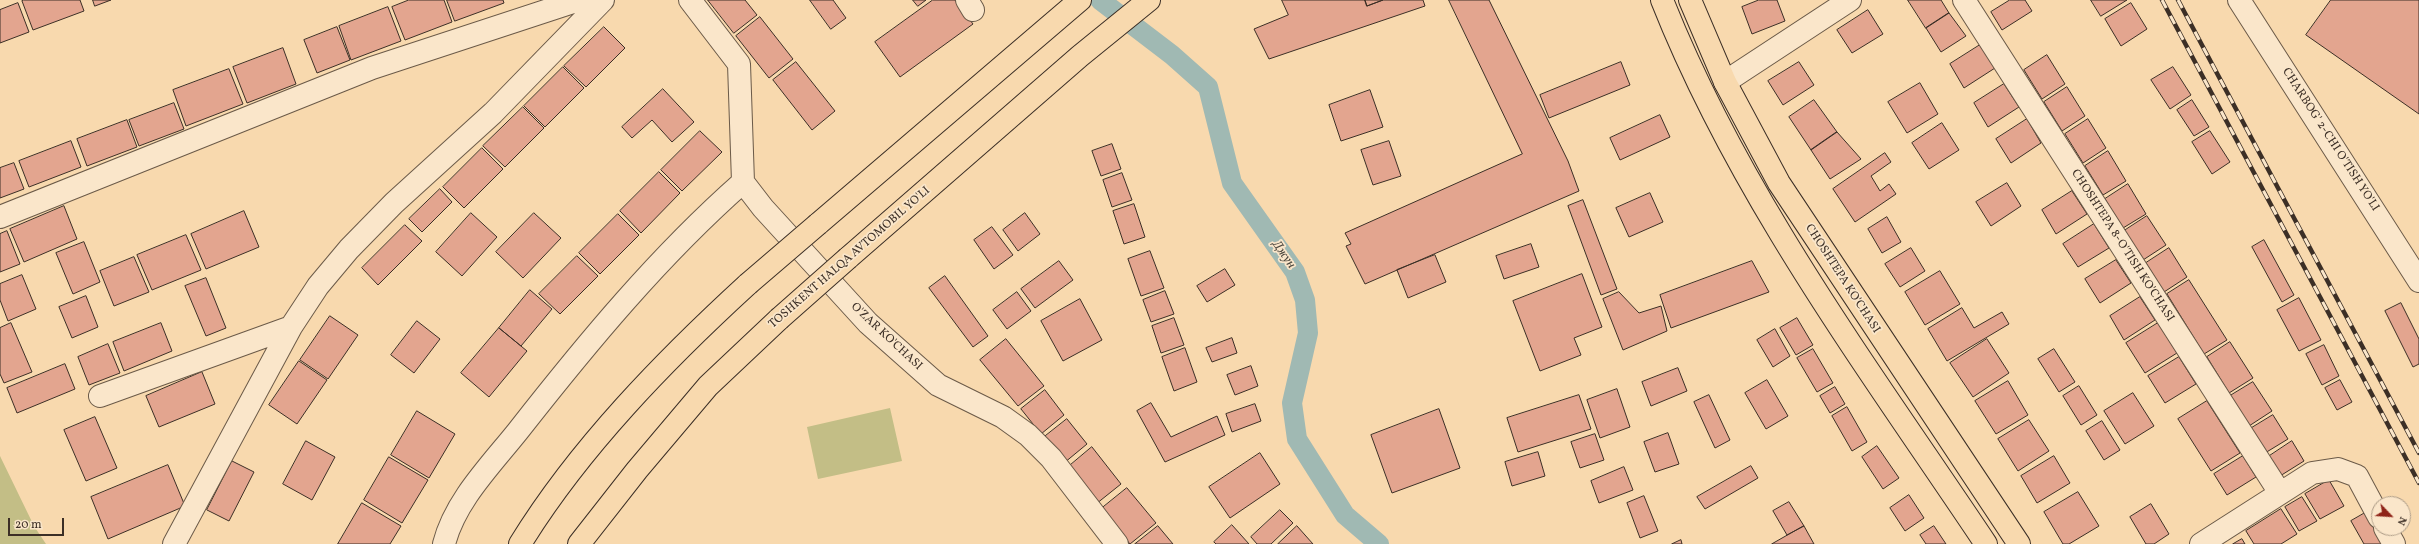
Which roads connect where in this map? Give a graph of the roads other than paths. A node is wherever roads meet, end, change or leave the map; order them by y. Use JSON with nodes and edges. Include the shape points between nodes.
{"nodes":[{"id":1,"x":579,"y":0,"type":"edge"},
{"id":2,"x":603,"y":0,"type":"edge"},
{"id":3,"x":690,"y":0,"type":"edge"},
{"id":4,"x":1080,"y":0,"type":"edge"},
{"id":5,"x":1150,"y":0,"type":"edge"},
{"id":6,"x":1662,"y":0,"type":"edge"},
{"id":7,"x":1690,"y":0,"type":"edge"},
{"id":8,"x":1850,"y":0,"type":"edge"},
{"id":9,"x":1964,"y":0,"type":"edge"},
{"id":10,"x":2239,"y":0,"type":"edge"},
{"id":11,"x":1725,"y":82,"type":"junction"},
{"id":12,"x":743,"y":182,"type":"junction"},
{"id":13,"x":0,"y":217,"type":"edge"},
{"id":14,"x":2419,"y":281,"type":"edge"},
{"id":15,"x":291,"y":327,"type":"junction"},
{"id":16,"x":100,"y":396,"type":"dead end"},
{"id":17,"x":1964,"y":462,"type":"junction"},
{"id":18,"x":1942,"y":479,"type":"junction"},
{"id":19,"x":2280,"y":493,"type":"junction"},
{"id":20,"x":2371,"y":502,"type":"edge"},
{"id":21,"x":174,"y":544,"type":"edge"},
{"id":22,"x":444,"y":544,"type":"edge"},
{"id":23,"x":520,"y":544,"type":"edge"},
{"id":24,"x":579,"y":544,"type":"edge"},
{"id":25,"x":1117,"y":544,"type":"edge"},
{"id":26,"x":1986,"y":544,"type":"edge"},
{"id":27,"x":2019,"y":544,"type":"edge"},
{"id":28,"x":2201,"y":544,"type":"edge"}],
"edges":[{"from":1,"to":13,"type":"street","via":[[372,68]]},
{"from":2,"to":15,"type":"street","via":[[493,113],[394,203],[349,249],[318,286]]},
{"from":3,"to":12,"type":"street","via":[[738,64]]},
{"from":4,"to":23,"type":"main road","bridge":true,"via":[[685,341],[643,386],[564,482]]},
{"from":5,"to":24,"type":"main road","name":"TOSHKENT HALQA AVTOMOBIL YO'LI","bridge":true,"via":[[1080,56],[848,258],[708,386]]},
{"from":6,"to":18,"type":"main road","via":[[1705,97],[1757,193],[1819,295]]},
{"from":7,"to":11,"type":"main road","name":"CHOSHTEPA KO'CHASI"},
{"from":8,"to":11,"type":"street"},
{"from":9,"to":19,"type":"street","name":"CHOSHTEPA 8-O'TISH KO'CHASI"},
{"from":10,"to":14,"type":"street","name":"CHARBOG' 2-CHI O'TISH YO'LI"},
{"from":11,"to":17,"type":"main road","name":"CHOSHTEPA KO'CHASI","via":[[1779,183]]},
{"from":12,"to":22,"type":"street","via":[[708,213],[618,309],[551,389],[469,493],[449,526]]},
{"from":12,"to":25,"type":"street","name":"O'ZAR KO'CHASI","via":[[763,208],[868,323],[938,385],[1003,417],[1028,435],[1051,458]]},
{"from":15,"to":16,"type":"street"},
{"from":15,"to":21,"type":"street"},
{"from":17,"to":18,"type":"main road"},
{"from":17,"to":27,"type":"main road","name":"CHOSHTEPA KO'CHASI"},
{"from":18,"to":26,"type":"main road"},
{"from":19,"to":20,"type":"street","via":[[2312,473],[2338,470],[2357,476]]},
{"from":19,"to":28,"type":"street"}]}
